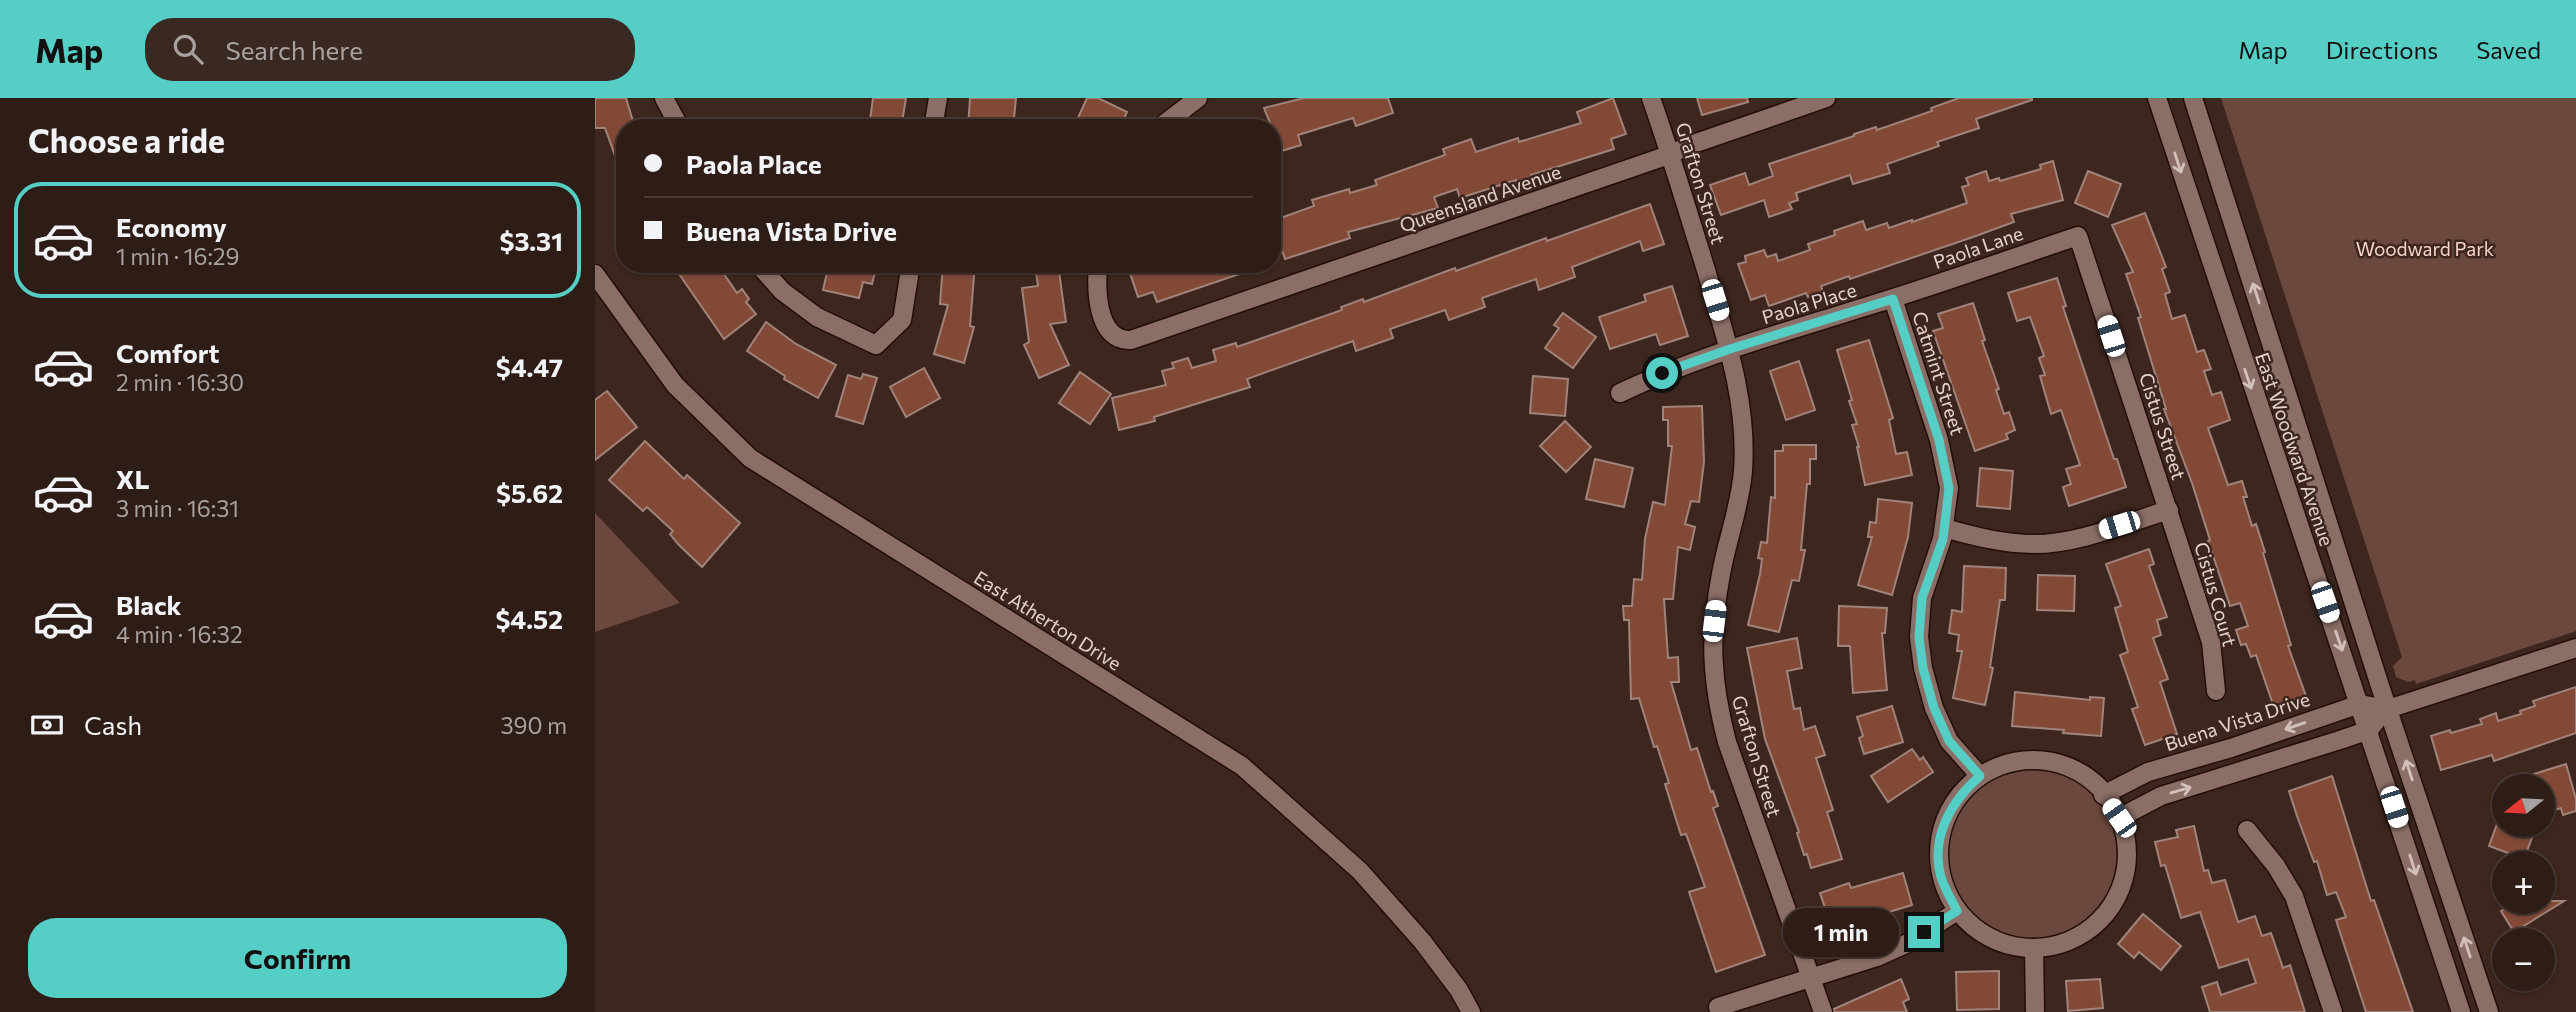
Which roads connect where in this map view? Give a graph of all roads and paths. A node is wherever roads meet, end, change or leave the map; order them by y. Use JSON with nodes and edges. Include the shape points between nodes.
{"nodes":[{"id":1,"x":664,"y":98,"type":"edge"},
{"id":2,"x":938,"y":98,"type":"edge"},
{"id":3,"x":1199,"y":98,"type":"edge"},
{"id":4,"x":1651,"y":98,"type":"edge"},
{"id":5,"x":1826,"y":98,"type":"edge"},
{"id":6,"x":2157,"y":98,"type":"edge"},
{"id":7,"x":2193,"y":98,"type":"edge"},
{"id":8,"x":675,"y":119,"type":"edge"},
{"id":9,"x":934,"y":119,"type":"edge"},
{"id":10,"x":1171,"y":119,"type":"edge"},
{"id":11,"x":1670,"y":154,"type":"junction"},
{"id":12,"x":2078,"y":236,"type":"joint"},
{"id":13,"x":766,"y":273,"type":"edge"},
{"id":14,"x":909,"y":273,"type":"edge"},
{"id":15,"x":1098,"y":273,"type":"edge"},
{"id":16,"x":595,"y":274,"type":"edge"},
{"id":17,"x":1893,"y":299,"type":"junction"},
{"id":18,"x":1730,"y":349,"type":"junction"},
{"id":19,"x":1620,"y":393,"type":"dead end"},
{"id":20,"x":2169,"y":510,"type":"junction"},
{"id":21,"x":1944,"y":528,"type":"junction"},
{"id":22,"x":2576,"y":648,"type":"edge"},
{"id":23,"x":2216,"y":691,"type":"dead end"},
{"id":24,"x":2360,"y":704,"type":"junction"},
{"id":25,"x":2388,"y":709,"type":"junction"},
{"id":26,"x":2369,"y":730,"type":"junction"},
{"id":27,"x":1980,"y":776,"type":"junction"},
{"id":28,"x":2103,"y":795,"type":"junction"},
{"id":29,"x":2119,"y":818,"type":"junction"},
{"id":30,"x":2247,"y":830,"type":"dead end"},
{"id":31,"x":1957,"y":911,"type":"junction"},
{"id":32,"x":2034,"y":948,"type":"junction"},
{"id":33,"x":1812,"y":977,"type":"junction"},
{"id":34,"x":1718,"y":1007,"type":"dead end"},
{"id":35,"x":1471,"y":1012,"type":"edge"},
{"id":36,"x":1823,"y":1012,"type":"edge"},
{"id":37,"x":2035,"y":1012,"type":"edge"},
{"id":38,"x":2333,"y":1012,"type":"edge"},
{"id":39,"x":2461,"y":1012,"type":"edge"},
{"id":40,"x":2489,"y":1012,"type":"edge"}],
"edges":[{"from":1,"to":8,"type":"street"},
{"from":2,"to":9,"type":"street"},
{"from":3,"to":10,"type":"street"},
{"from":4,"to":11,"type":"street","name":"Grafton Street"},
{"from":5,"to":11,"type":"street","name":"Queensland Avenue"},
{"from":6,"to":24,"type":"street","name":"East Woodward Avenue","one_way":true},
{"from":25,"to":7,"type":"street","name":"East Woodward Avenue","one_way":true},
{"from":11,"to":15,"type":"street","name":"Queensland Avenue","via":[[1123,340],[1112,334],[1103,320]]},
{"from":11,"to":18,"type":"street","name":"Grafton Street"},
{"from":12,"to":17,"type":"street","name":"Paola Lane"},
{"from":12,"to":20,"type":"street","name":"Cistus Street"},
{"from":13,"to":14,"type":"street","via":[[817,317],[876,345],[901,320]]},
{"from":16,"to":35,"type":"street","name":"East Atherton Drive","via":[[675,385],[750,458],[1242,766],[1360,872],[1422,941]]},
{"from":17,"to":18,"type":"street","name":"Paola Place"},
{"from":17,"to":21,"type":"street","name":"Catmint Street","via":[[1939,440],[1949,488]]},
{"from":18,"to":19,"type":"street","name":"Paola Place"},
{"from":18,"to":33,"type":"street","name":"Grafton Street","via":[[1742,410],[1743,471],[1714,621],[1712,662],[1717,701],[1753,819]]},
{"from":20,"to":21,"type":"street","via":[[2069,541],[2034,544],[1999,542]]},
{"from":20,"to":23,"type":"street","name":"Cistus Court","via":[[2211,642]]},
{"from":21,"to":27,"type":"street","name":"Catmint Street","via":[[1922,598],[1919,637],[1923,668],[1949,741]]},
{"from":22,"to":25,"type":"street","name":"Buena Vista Drive"},
{"from":24,"to":25,"type":"street","name":"Buena Vista Drive"},
{"from":24,"to":26,"type":"street","name":"East Woodward Avenue"},
{"from":24,"to":28,"type":"street","name":"Buena Vista Drive","one_way":true,"via":[[2148,772]]},
{"from":25,"to":26,"type":"street","name":"Buena Vista Drive"},
{"from":40,"to":25,"type":"street","name":"East Woodward Avenue","one_way":true},
{"from":29,"to":26,"type":"street","name":"Buena Vista Drive","one_way":true,"via":[[2161,796]]},
{"from":26,"to":39,"type":"street","name":"East Woodward Avenue","one_way":true},
{"from":27,"to":28,"type":"street","via":[[2026,760],[2056,762],[2096,785]]},
{"from":27,"to":31,"type":"street","via":[[1951,808],[1940,835],[1942,879]]},
{"from":28,"to":29,"type":"street"},
{"from":29,"to":32,"type":"street","via":[[2127,853],[2125,876],[2115,900],[2085,933],[2069,942]]},
{"from":30,"to":38,"type":"street","via":[[2294,896]]},
{"from":31,"to":32,"type":"street","via":[[1994,941]]},
{"from":31,"to":33,"type":"street","via":[[1908,943]]},
{"from":32,"to":37,"type":"street"},
{"from":33,"to":34,"type":"street"},
{"from":33,"to":36,"type":"street","name":"Grafton Street"}]}
